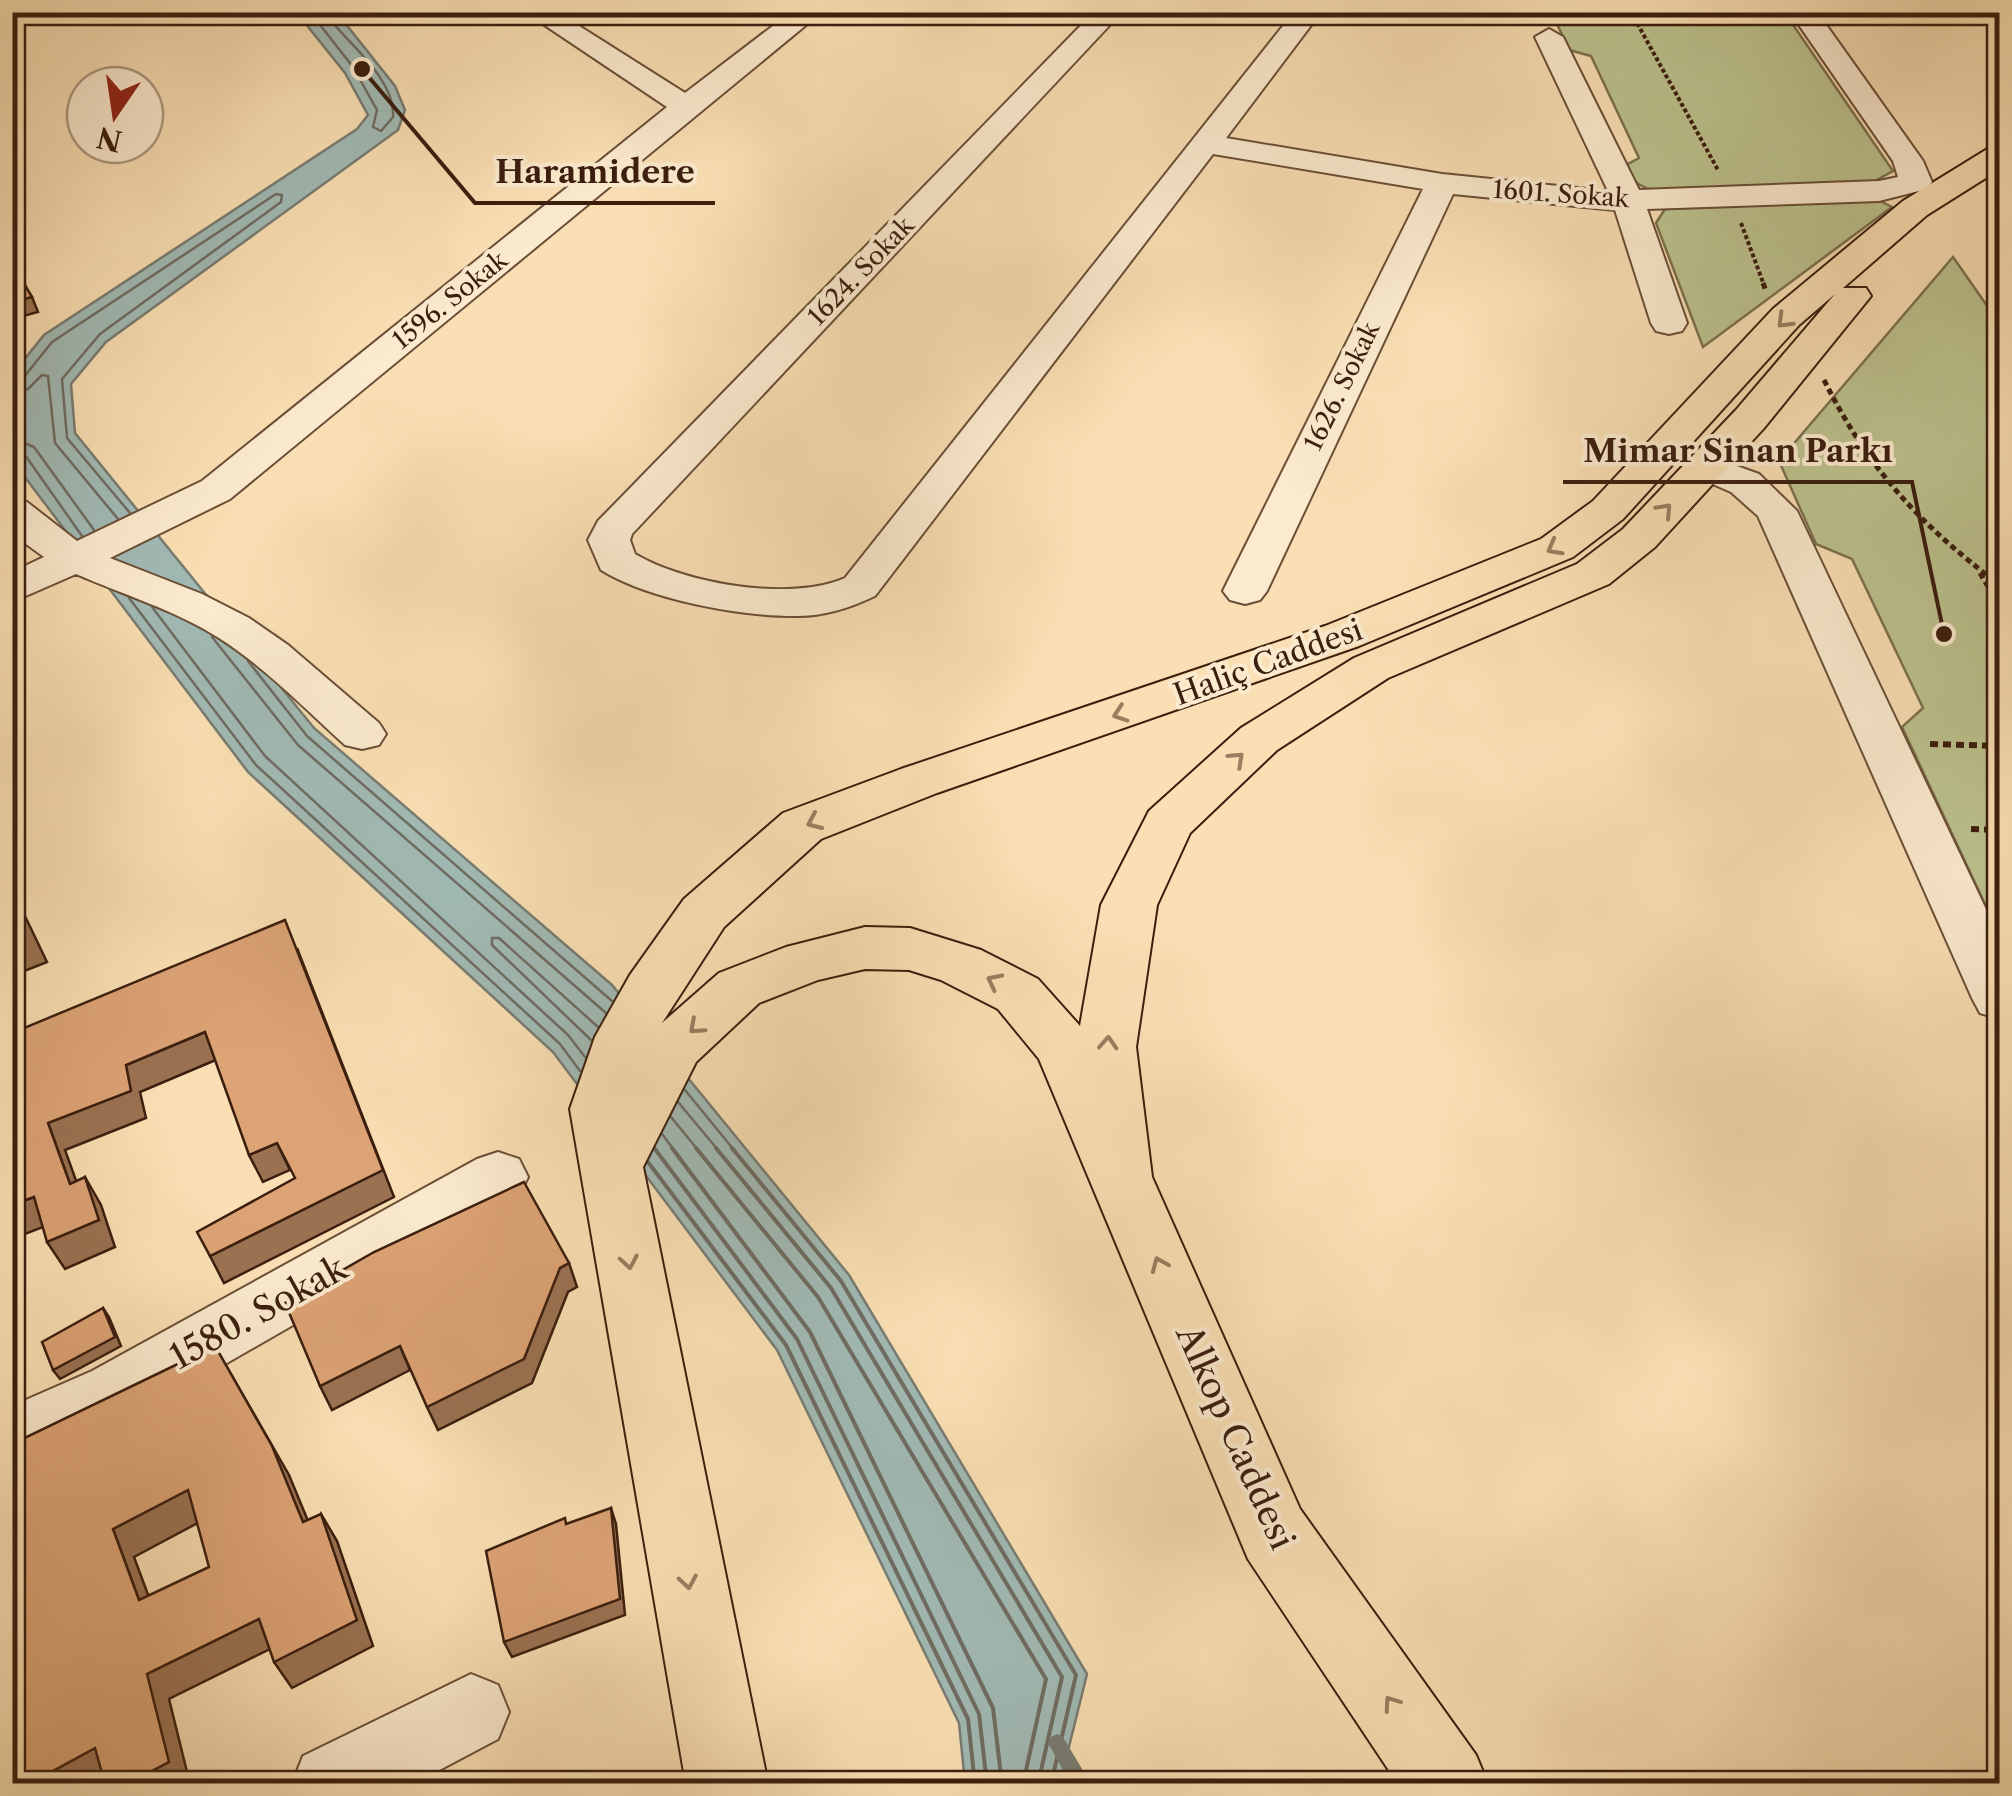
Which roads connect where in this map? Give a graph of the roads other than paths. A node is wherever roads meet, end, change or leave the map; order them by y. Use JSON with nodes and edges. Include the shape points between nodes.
{"nodes":[{"id":1,"x":538,"y":12,"type":"edge"},
{"id":2,"x":808,"y":12,"type":"edge"},
{"id":3,"x":1109,"y":12,"type":"edge"},
{"id":4,"x":1308,"y":12,"type":"edge"},
{"id":5,"x":1803,"y":12,"type":"edge"},
{"id":6,"x":1550,"y":36,"type":"dead end"},
{"id":7,"x":686,"y":106,"type":"junction"},
{"id":8,"x":1208,"y":144,"type":"junction"},
{"id":9,"x":1442,"y":182,"type":"junction"},
{"id":10,"x":1970,"y":182,"type":"edge"},
{"id":11,"x":1628,"y":200,"type":"junction"},
{"id":12,"x":1669,"y":323,"type":"dead end"},
{"id":13,"x":1706,"y":467,"type":"junction"},
{"id":14,"x":12,"y":511,"type":"edge"},
{"id":15,"x":75,"y":559,"type":"junction"},
{"id":16,"x":12,"y":589,"type":"edge"},
{"id":17,"x":1245,"y":591,"type":"dead end"},
{"id":18,"x":362,"y":734,"type":"dead end"},
{"id":19,"x":2000,"y":998,"type":"edge"},
{"id":20,"x":612,"y":1166,"type":"junction"},
{"id":21,"x":1122,"y":1175,"type":"junction"},
{"id":22,"x":498,"y":1177,"type":"dead end"},
{"id":23,"x":12,"y":1439,"type":"edge"},
{"id":24,"x":471,"y":1712,"type":"dead end"},
{"id":25,"x":332,"y":1784,"type":"edge"},
{"id":26,"x":726,"y":1784,"type":"edge"},
{"id":27,"x":1447,"y":1784,"type":"edge"}],
"edges":[{"from":1,"to":7,"type":"street"},
{"from":2,"to":7,"type":"street","name":"1596. Sokak"},
{"from":3,"to":8,"type":"street","name":"1624. Sokak","via":[[613,530],[610,551],[616,561],[648,578],[788,603],[860,588]]},
{"from":4,"to":8,"type":"street"},
{"from":5,"to":10,"type":"street","via":[[1908,161]]},
{"from":6,"to":11,"type":"street"},
{"from":7,"to":15,"type":"street","name":"1596. Sokak","via":[[216,490]]},
{"from":8,"to":9,"type":"street","name":"1601. Sokak"},
{"from":9,"to":11,"type":"street","name":"1601. Sokak"},
{"from":9,"to":17,"type":"street","name":"1626. Sokak"},
{"from":10,"to":11,"type":"street","name":"1601. Sokak"},
{"from":10,"to":13,"type":"main road","name":"Haliç Caddesi","via":[[1864,282]]},
{"from":10,"to":20,"type":"main road","name":"Haliç Caddesi","one_way":true,"via":[[1915,208],[1786,317],[1608,510],[1558,548],[1342,636],[802,826],[704,913],[650,990],[625,1037],[601,1109]]},
{"from":11,"to":12,"type":"street"},
{"from":13,"to":19,"type":"street","via":[[1745,483],[1776,511]]},
{"from":21,"to":13,"type":"main road","name":"Haliç Caddesi","one_way":true,"via":[[1106,1046],[1128,905],[1168,824],[1259,739],[1370,668],[1593,574],[1639,538]]},
{"from":14,"to":15,"type":"street","via":[[36,536]]},
{"from":15,"to":16,"type":"street","name":"1596. Sokak"},
{"from":15,"to":18,"type":"street","via":[[248,635]]},
{"from":21,"to":20,"type":"main road","one_way":true,"via":[[1064,1048],[1018,994],[910,949],[865,948],[738,988],[674,1048]]},
{"from":20,"to":26,"type":"main road","one_way":true},
{"from":27,"to":21,"type":"main road","name":"Alkop Caddesi","one_way":true,"via":[[1274,1534]]},
{"from":22,"to":23,"type":"street","name":"1580. Sokak","via":[[116,1392]]},
{"from":24,"to":25,"type":"street"}]}
